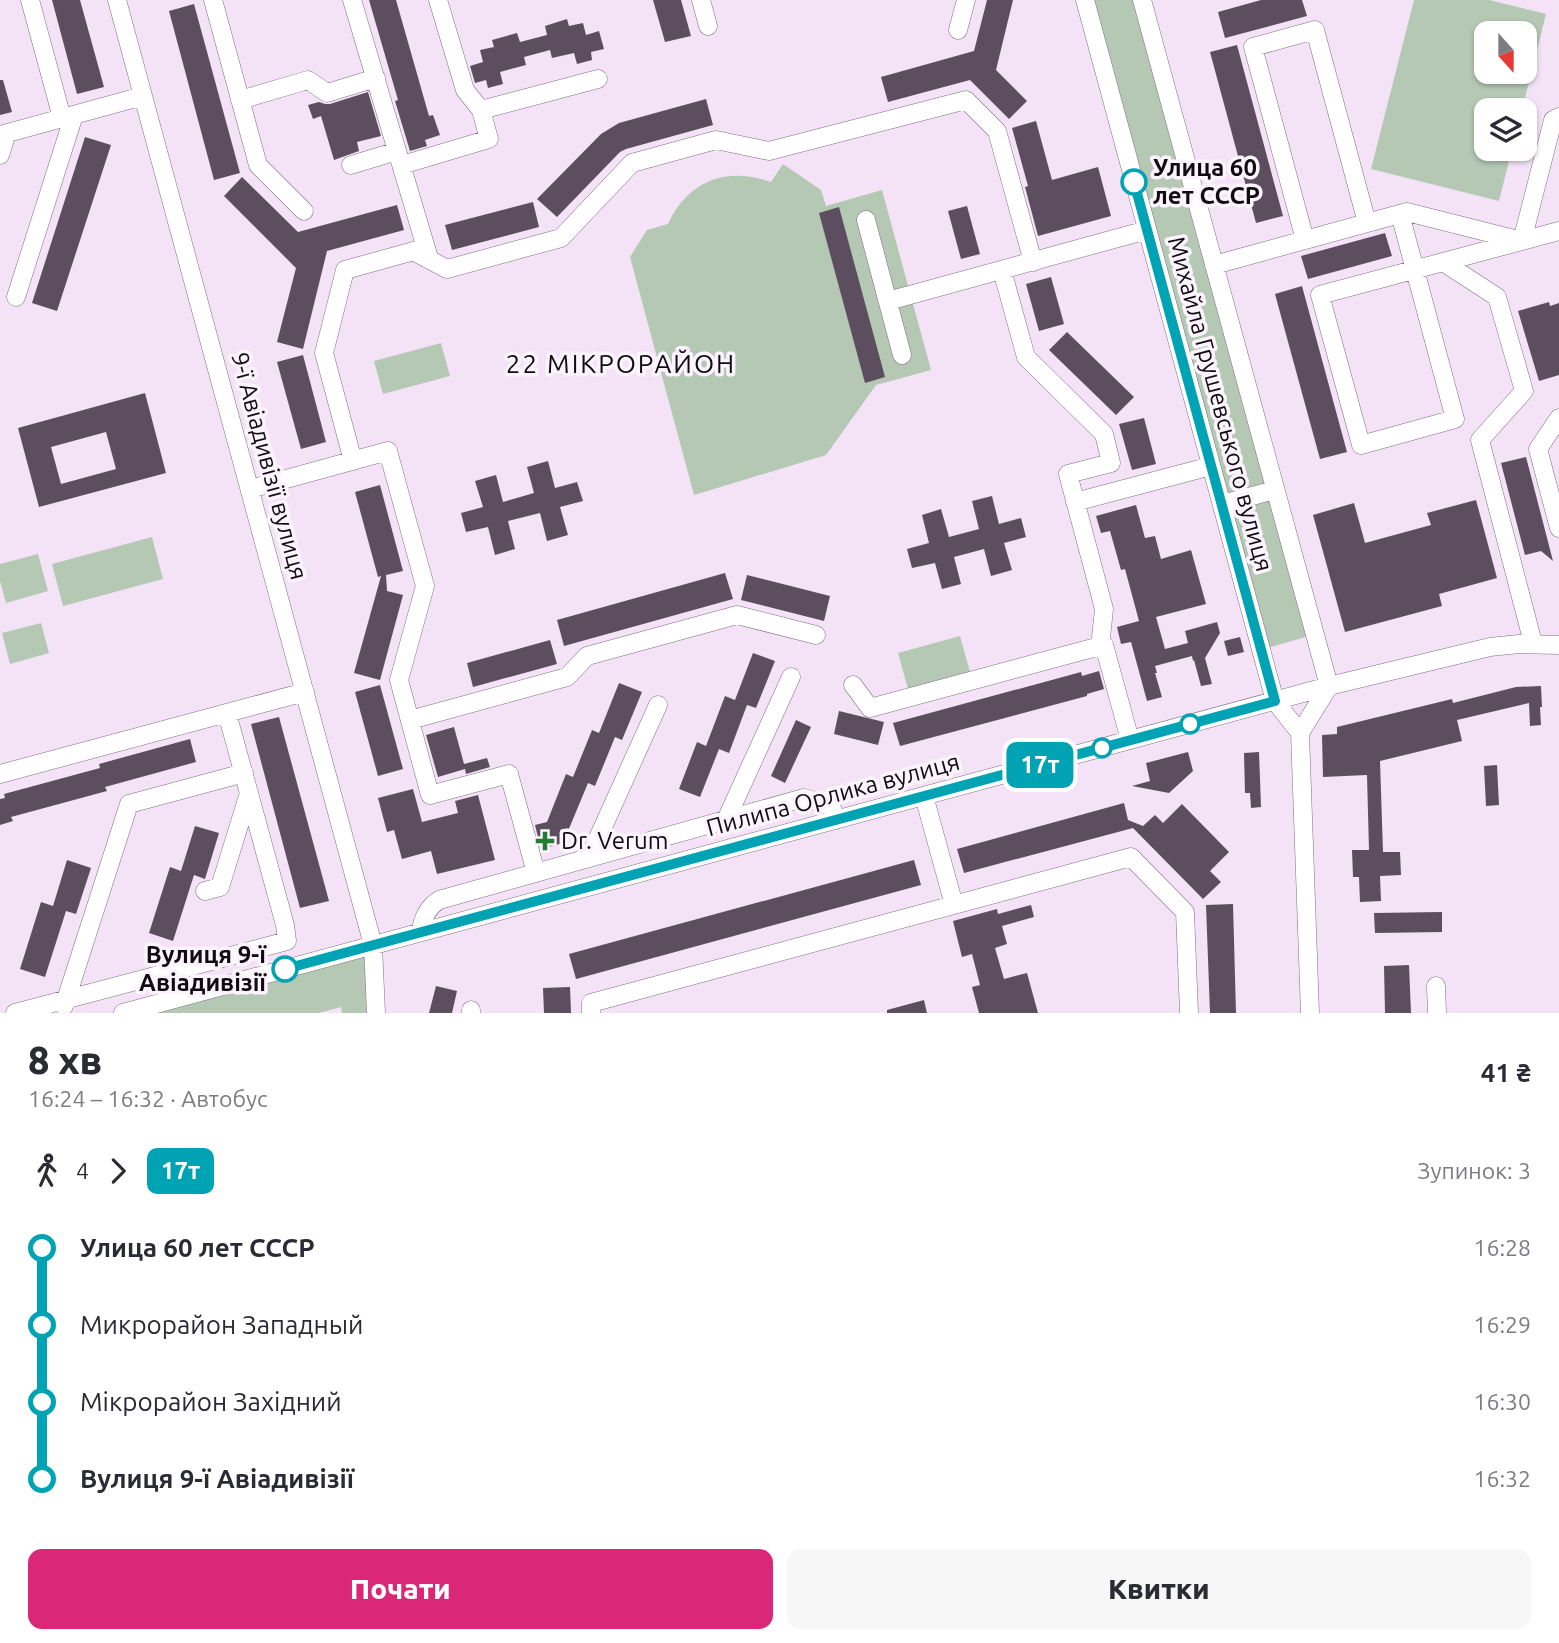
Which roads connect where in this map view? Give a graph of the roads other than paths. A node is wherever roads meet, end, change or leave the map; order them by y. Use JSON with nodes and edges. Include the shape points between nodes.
{"nodes":[{"id":1,"x":30,"y":0,"type":"edge"},
{"id":2,"x":117,"y":0,"type":"edge"},
{"id":3,"x":213,"y":0,"type":"edge"},
{"id":4,"x":352,"y":0,"type":"edge"},
{"id":5,"x":438,"y":0,"type":"edge"},
{"id":6,"x":701,"y":0,"type":"edge"},
{"id":7,"x":966,"y":0,"type":"edge"},
{"id":8,"x":1085,"y":0,"type":"edge"},
{"id":9,"x":1162,"y":0,"type":"edge"},
{"id":10,"x":1143,"y":3,"type":"edge"},
{"id":11,"x":708,"y":26,"type":"dead end"},
{"id":12,"x":958,"y":30,"type":"dead end"},
{"id":13,"x":376,"y":78,"type":"junction"},
{"id":14,"x":598,"y":79,"type":"dead end"},
{"id":15,"x":143,"y":96,"type":"junction"},
{"id":16,"x":240,"y":100,"type":"junction"},
{"id":17,"x":481,"y":110,"type":"junction"},
{"id":18,"x":68,"y":117,"type":"junction"},
{"id":19,"x":1559,"y":117,"type":"edge"},
{"id":20,"x":4,"y":134,"type":"edge"},
{"id":21,"x":0,"y":155,"type":"edge"},
{"id":22,"x":400,"y":158,"type":"junction"},
{"id":23,"x":351,"y":165,"type":"dead end"},
{"id":24,"x":304,"y":211,"type":"dead end"},
{"id":25,"x":1399,"y":214,"type":"junction"},
{"id":26,"x":866,"y":220,"type":"dead end"},
{"id":27,"x":1367,"y":223,"type":"junction"},
{"id":28,"x":1147,"y":230,"type":"junction"},
{"id":29,"x":1559,"y":232,"type":"edge"},
{"id":30,"x":1305,"y":240,"type":"junction"},
{"id":31,"x":1522,"y":242,"type":"junction"},
{"id":32,"x":423,"y":253,"type":"junction"},
{"id":33,"x":1033,"y":262,"type":"junction"},
{"id":34,"x":1443,"y":262,"type":"junction"},
{"id":35,"x":1214,"y":265,"type":"junction"},
{"id":36,"x":1002,"y":270,"type":"junction"},
{"id":37,"x":1415,"y":270,"type":"junction"},
{"id":38,"x":16,"y":297,"type":"dead end"},
{"id":39,"x":888,"y":301,"type":"junction"},
{"id":40,"x":902,"y":355,"type":"dead end"},
{"id":41,"x":1559,"y":418,"type":"edge"},
{"id":42,"x":353,"y":461,"type":"junction"},
{"id":43,"x":1212,"y":466,"type":"junction"},
{"id":44,"x":250,"y":489,"type":"junction"},
{"id":45,"x":1275,"y":489,"type":"junction"},
{"id":46,"x":1075,"y":502,"type":"junction"},
{"id":47,"x":1222,"y":504,"type":"junction"},
{"id":48,"x":1559,"y":528,"type":"edge"},
{"id":49,"x":816,"y":635,"type":"dead end"},
{"id":50,"x":1533,"y":643,"type":"junction"},
{"id":51,"x":1559,"y":645,"type":"edge"},
{"id":52,"x":1100,"y":647,"type":"junction"},
{"id":53,"x":791,"y":677,"type":"dead end"},
{"id":54,"x":853,"y":685,"type":"dead end"},
{"id":55,"x":1329,"y":686,"type":"junction"},
{"id":56,"x":304,"y":692,"type":"junction"},
{"id":57,"x":1275,"y":701,"type":"junction"},
{"id":58,"x":658,"y":705,"type":"dead end"},
{"id":59,"x":227,"y":713,"type":"junction"},
{"id":60,"x":410,"y":720,"type":"junction"},
{"id":61,"x":1300,"y":733,"type":"junction"},
{"id":62,"x":1130,"y":740,"type":"junction"},
{"id":63,"x":244,"y":773,"type":"junction"},
{"id":64,"x":0,"y":774,"type":"edge"},
{"id":65,"x":249,"y":793,"type":"junction"},
{"id":66,"x":925,"y":796,"type":"junction"},
{"id":67,"x":726,"y":820,"type":"junction"},
{"id":68,"x":836,"y":820,"type":"junction"},
{"id":69,"x":589,"y":858,"type":"junction"},
{"id":70,"x":529,"y":875,"type":"junction"},
{"id":71,"x":205,"y":891,"type":"dead end"},
{"id":72,"x":528,"y":903,"type":"junction"},
{"id":73,"x":954,"y":905,"type":"junction"},
{"id":74,"x":421,"y":932,"type":"junction"},
{"id":75,"x":373,"y":945,"type":"junction"},
{"id":76,"x":1436,"y":986,"type":"dead end"},
{"id":77,"x":64,"y":1006,"type":"edge"},
{"id":78,"x":15,"y":1013,"type":"edge"},
{"id":79,"x":123,"y":1013,"type":"edge"},
{"id":80,"x":376,"y":1013,"type":"edge"},
{"id":81,"x":591,"y":1013,"type":"edge"},
{"id":82,"x":1189,"y":1013,"type":"edge"},
{"id":83,"x":1310,"y":1013,"type":"edge"},
{"id":84,"x":1437,"y":1013,"type":"edge"}],
"edges":[{"from":1,"to":18,"type":"street"},
{"from":2,"to":15,"type":"street","name":"9-ї Авіадивізії вулиця"},
{"from":3,"to":16,"type":"street"},
{"from":4,"to":13,"type":"street"},
{"from":5,"to":17,"type":"street","via":[[465,90]]},
{"from":6,"to":11,"type":"street"},
{"from":7,"to":12,"type":"street"},
{"from":8,"to":28,"type":"street","name":"Михайла Грушевського вулиця"},
{"from":9,"to":10,"type":"street"},
{"from":10,"to":35,"type":"street","name":"Михайла Грушевського вулиця"},
{"from":13,"to":16,"type":"street","via":[[327,93],[308,80]]},
{"from":13,"to":22,"type":"street"},
{"from":14,"to":17,"type":"street"},
{"from":15,"to":18,"type":"street"},
{"from":15,"to":44,"type":"street","name":"9-ї Авіадивізії вулиця"},
{"from":16,"to":24,"type":"street","via":[[258,165]]},
{"from":17,"to":22,"type":"street","via":[[489,139]]},
{"from":18,"to":20,"type":"street"},
{"from":18,"to":38,"type":"street"},
{"from":19,"to":31,"type":"street","via":[[1552,120]]},
{"from":20,"to":21,"type":"street"},
{"from":22,"to":23,"type":"street"},
{"from":22,"to":32,"type":"street"},
{"from":25,"to":27,"type":"street"},
{"from":25,"to":31,"type":"street","via":[[1406,212]]},
{"from":25,"to":37,"type":"street"},
{"from":26,"to":39,"type":"street"},
{"from":27,"to":30,"type":"street"},
{"from":27,"to":30,"type":"street","via":[[1315,30],[1303,33],[1253,47]]},
{"from":28,"to":33,"type":"street"},
{"from":28,"to":43,"type":"street","name":"Михайла Грушевського вулиця"},
{"from":29,"to":31,"type":"street"},
{"from":30,"to":35,"type":"street"},
{"from":31,"to":34,"type":"street"},
{"from":32,"to":33,"type":"street","via":[[447,269],[561,238],[632,163],[716,140],[769,151],[966,100],[997,131]]},
{"from":32,"to":42,"type":"street","via":[[345,270],[324,352]]},
{"from":33,"to":36,"type":"street"},
{"from":34,"to":37,"type":"street"},
{"from":34,"to":50,"type":"street","via":[[1497,297],[1524,391],[1480,440]]},
{"from":35,"to":45,"type":"street","name":"Михайла Грушевського вулиця"},
{"from":36,"to":39,"type":"street"},
{"from":36,"to":46,"type":"street","via":[[1026,357],[1104,434],[1111,463],[1068,474]]},
{"from":37,"to":37,"type":"street","via":[[1320,295],[1361,445],[1455,419]]},
{"from":39,"to":40,"type":"street"},
{"from":41,"to":48,"type":"street","via":[[1538,449]]},
{"from":42,"to":44,"type":"street"},
{"from":42,"to":60,"type":"street","via":[[388,451],[425,586],[400,680]]},
{"from":43,"to":46,"type":"street"},
{"from":43,"to":47,"type":"street","name":"Михайла Грушевського вулиця"},
{"from":44,"to":56,"type":"street","name":"9-ї Авіадивізії вулиця"},
{"from":45,"to":47,"type":"street"},
{"from":45,"to":55,"type":"street","name":"Михайла Грушевського вулиця"},
{"from":46,"to":52,"type":"street","via":[[1104,609]]},
{"from":47,"to":57,"type":"street","name":"Михайла Грушевського вулиця"},
{"from":49,"to":60,"type":"street","via":[[737,615],[587,656],[567,677]]},
{"from":50,"to":51,"type":"street","name":"Пилипа Орлика вулиця"},
{"from":50,"to":55,"type":"street","name":"Пилипа Орлика вулиця","via":[[1490,647]]},
{"from":52,"to":54,"type":"street","via":[[870,708]]},
{"from":52,"to":62,"type":"street","via":[[1104,645]]},
{"from":53,"to":67,"type":"street"},
{"from":55,"to":57,"type":"street","name":"Пилипа Орлика вулиця"},
{"from":55,"to":61,"type":"street"},
{"from":56,"to":59,"type":"street"},
{"from":56,"to":75,"type":"street","name":"9-ї Авіадивізії вулиця"},
{"from":57,"to":61,"type":"street","name":"Михайла Грушевського вулиця"},
{"from":57,"to":62,"type":"street","name":"Пилипа Орлика вулиця"},
{"from":58,"to":69,"type":"street"},
{"from":59,"to":63,"type":"street"},
{"from":59,"to":64,"type":"street"},
{"from":60,"to":70,"type":"street","via":[[430,795],[509,774]]},
{"from":61,"to":83,"type":"street"},
{"from":62,"to":66,"type":"street","name":"Пилипа Орлика вулиця"},
{"from":63,"to":65,"type":"street"},
{"from":63,"to":77,"type":"street","via":[[130,804]]},
{"from":65,"to":71,"type":"street","via":[[220,887]]},
{"from":65,"to":77,"type":"street","via":[[286,941]]},
{"from":66,"to":68,"type":"street","name":"Пилипа Орлика вулиця"},
{"from":66,"to":73,"type":"street"},
{"from":67,"to":68,"type":"street","via":[[804,798],[828,805]]},
{"from":67,"to":69,"type":"street"},
{"from":68,"to":72,"type":"street","name":"Пилипа Орлика вулиця"},
{"from":69,"to":70,"type":"street"},
{"from":70,"to":72,"type":"street"},
{"from":70,"to":74,"type":"street","via":[[439,900],[428,911]]},
{"from":72,"to":74,"type":"street","name":"Пилипа Орлика вулиця"},
{"from":73,"to":81,"type":"street","via":[[591,1003]]},
{"from":73,"to":82,"type":"street","via":[[1131,857],[1185,912]]},
{"from":74,"to":75,"type":"street","name":"Пилипа Орлика вулиця"},
{"from":75,"to":79,"type":"street","name":"Пилипа Орлика вулиця"},
{"from":75,"to":80,"type":"street","name":"9-ї Авіадивізії вулиця"},
{"from":76,"to":84,"type":"street"},
{"from":77,"to":78,"type":"street"}]}
